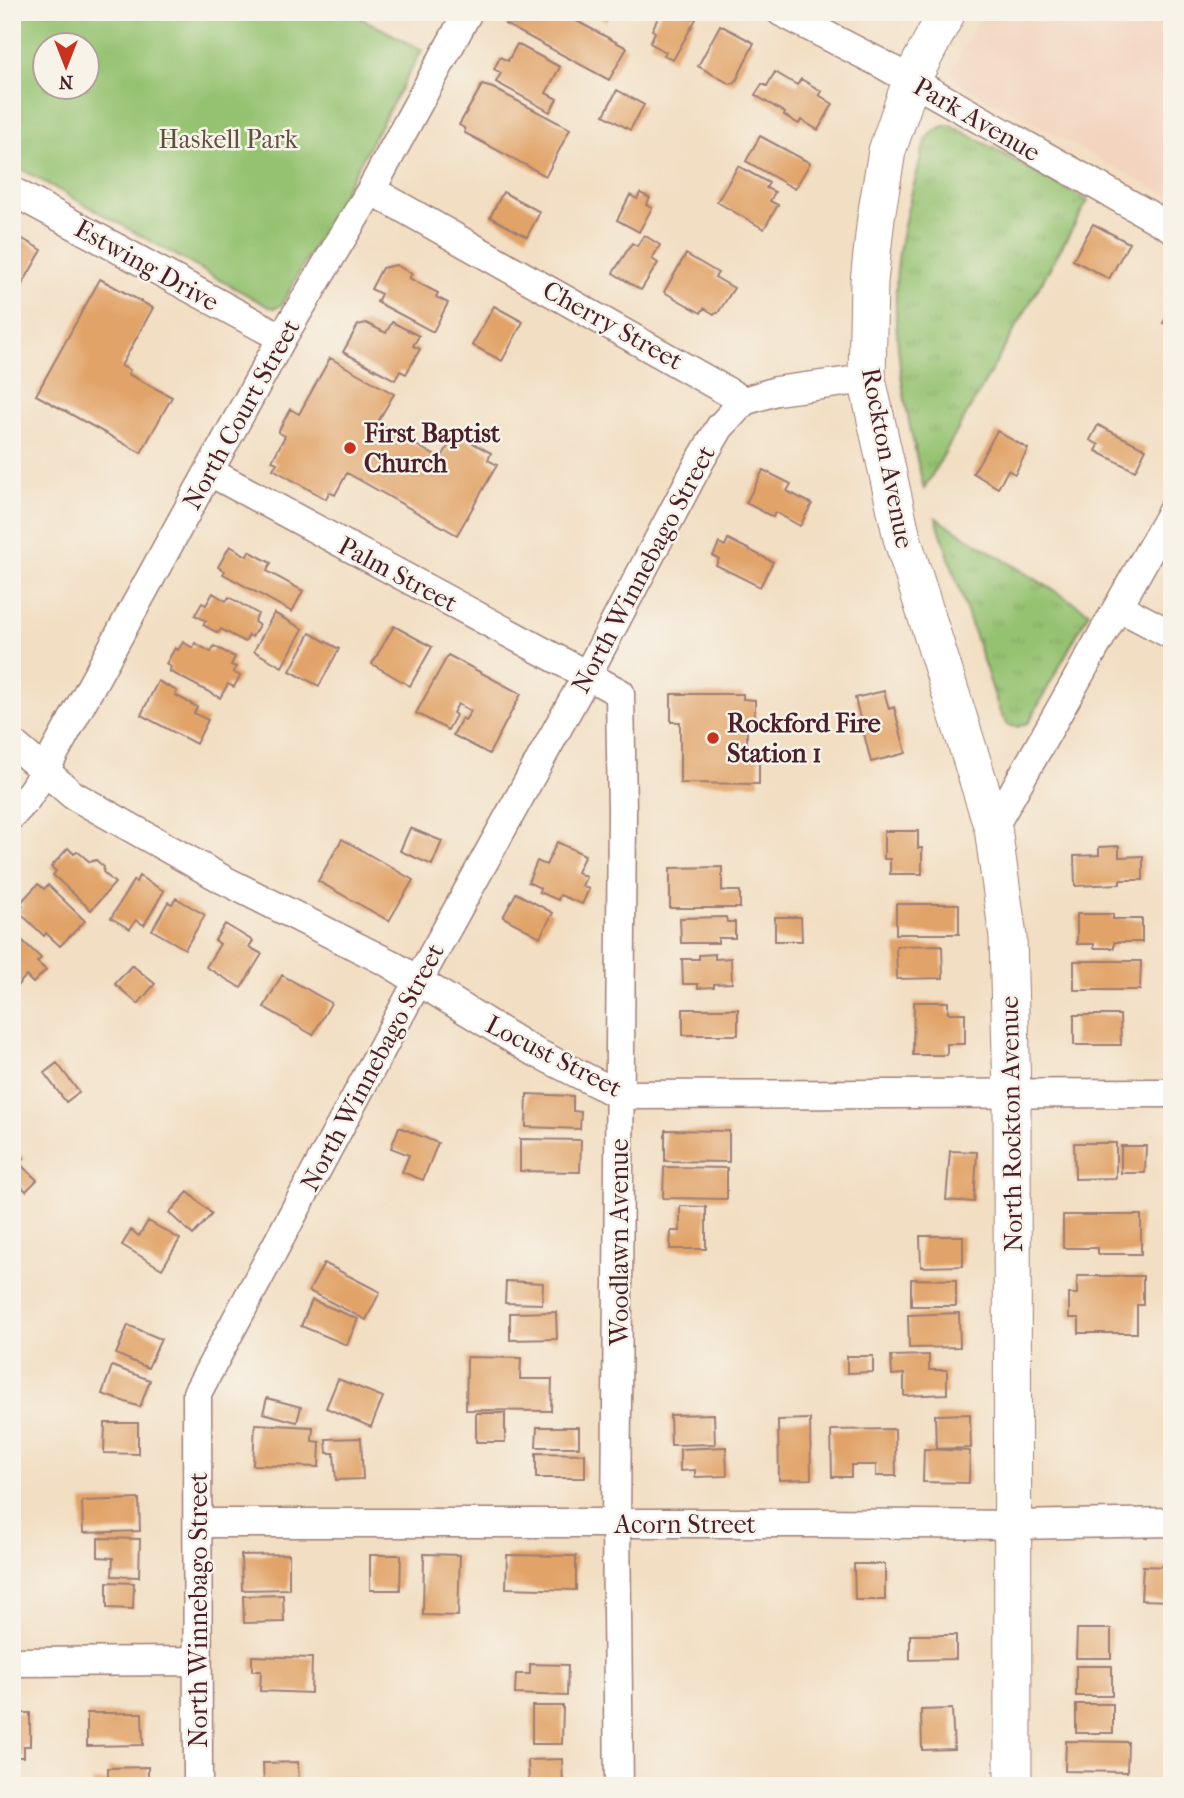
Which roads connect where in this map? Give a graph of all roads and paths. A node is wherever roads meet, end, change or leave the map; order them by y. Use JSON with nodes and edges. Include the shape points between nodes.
{"nodes":[{"id":1,"x":468,"y":12,"type":"edge"},
{"id":2,"x":781,"y":12,"type":"edge"},
{"id":3,"x":947,"y":12,"type":"edge"},
{"id":4,"x":911,"y":81,"type":"junction"},
{"id":5,"x":371,"y":190,"type":"junction"},
{"id":6,"x":12,"y":191,"type":"edge"},
{"id":7,"x":1172,"y":228,"type":"edge"},
{"id":8,"x":282,"y":338,"type":"junction"},
{"id":9,"x":867,"y":379,"type":"junction"},
{"id":10,"x":744,"y":401,"type":"junction"},
{"id":11,"x":210,"y":472,"type":"junction"},
{"id":12,"x":1172,"y":511,"type":"edge"},
{"id":13,"x":1119,"y":607,"type":"junction"},
{"id":14,"x":1172,"y":635,"type":"edge"},
{"id":15,"x":587,"y":675,"type":"junction"},
{"id":16,"x":12,"y":743,"type":"edge"},
{"id":17,"x":44,"y":772,"type":"junction"},
{"id":18,"x":12,"y":815,"type":"edge"},
{"id":19,"x":993,"y":828,"type":"junction"},
{"id":20,"x":418,"y":981,"type":"junction"},
{"id":21,"x":1172,"y":1093,"type":"edge"},
{"id":22,"x":620,"y":1095,"type":"junction"},
{"id":23,"x":1012,"y":1095,"type":"junction"},
{"id":24,"x":1172,"y":1522,"type":"edge"},
{"id":25,"x":199,"y":1523,"type":"junction"},
{"id":26,"x":616,"y":1524,"type":"junction"},
{"id":27,"x":1014,"y":1525,"type":"junction"},
{"id":28,"x":197,"y":1661,"type":"junction"},
{"id":29,"x":12,"y":1662,"type":"edge"},
{"id":30,"x":198,"y":1786,"type":"edge"},
{"id":31,"x":619,"y":1786,"type":"edge"},
{"id":32,"x":1013,"y":1786,"type":"edge"}],
"edges":[{"from":1,"to":5,"type":"street","name":"North Court Street"},
{"from":2,"to":4,"type":"street","name":"Park Avenue"},
{"from":3,"to":4,"type":"main road"},
{"from":4,"to":7,"type":"street","name":"Park Avenue"},
{"from":4,"to":9,"type":"main road","name":"Rockton Avenue","via":[[887,152],[876,217]]},
{"from":5,"to":8,"type":"street","name":"North Court Street"},
{"from":5,"to":10,"type":"street","name":"Cherry Street"},
{"from":6,"to":8,"type":"street","name":"Estwing Drive"},
{"from":8,"to":11,"type":"street","name":"North Court Street"},
{"from":9,"to":10,"type":"street","via":[[776,391]]},
{"from":9,"to":19,"type":"main road","name":"Rockton Avenue","via":[[902,538]]},
{"from":10,"to":15,"type":"street","name":"North Winnebago Street","via":[[720,427],[700,461]]},
{"from":11,"to":15,"type":"street","name":"Palm Street"},
{"from":11,"to":17,"type":"street","name":"North Court Street"},
{"from":12,"to":13,"type":"street"},
{"from":13,"to":14,"type":"street"},
{"from":13,"to":19,"type":"street"},
{"from":15,"to":20,"type":"street","name":"North Winnebago Street"},
{"from":15,"to":22,"type":"street","name":"Woodlawn Avenue","via":[[620,693]]},
{"from":16,"to":17,"type":"street","name":"Locust Street"},
{"from":17,"to":18,"type":"street","name":"North Court Street"},
{"from":17,"to":20,"type":"street","name":"Locust Street","via":[[73,795],[224,880]]},
{"from":19,"to":23,"type":"main road","name":"North Rockton Avenue","via":[[1008,937]]},
{"from":20,"to":22,"type":"street","name":"Locust Street","via":[[531,1050]]},
{"from":20,"to":25,"type":"street","name":"North Winnebago Street","via":[[197,1393]]},
{"from":21,"to":23,"type":"street","name":"Locust Street"},
{"from":22,"to":23,"type":"street","name":"Locust Street"},
{"from":22,"to":26,"type":"street","name":"Woodlawn Avenue"},
{"from":23,"to":27,"type":"main road","name":"North Rockton Avenue"},
{"from":24,"to":27,"type":"street","name":"Acorn Street"},
{"from":25,"to":26,"type":"street","name":"Acorn Street"},
{"from":25,"to":28,"type":"street","name":"North Winnebago Street"},
{"from":26,"to":27,"type":"street","name":"Acorn Street"},
{"from":26,"to":31,"type":"street","name":"Woodlawn Avenue"},
{"from":27,"to":32,"type":"main road","name":"North Rockton Avenue"},
{"from":28,"to":29,"type":"street"},
{"from":28,"to":30,"type":"street","name":"North Winnebago Street"}]}
